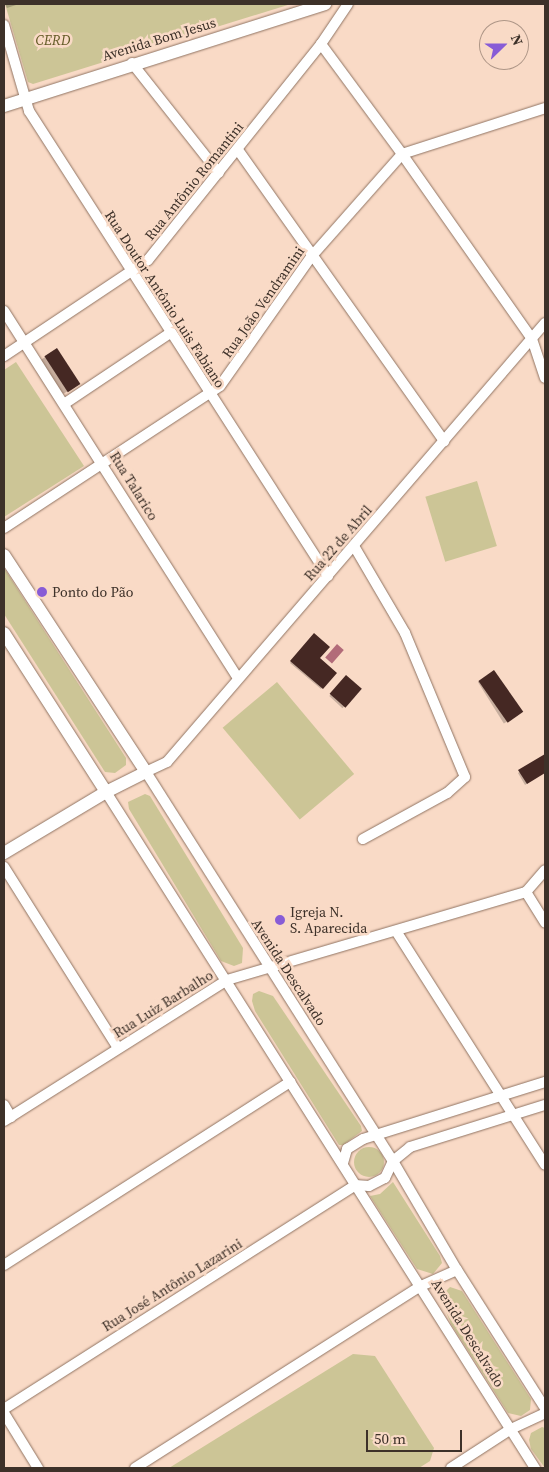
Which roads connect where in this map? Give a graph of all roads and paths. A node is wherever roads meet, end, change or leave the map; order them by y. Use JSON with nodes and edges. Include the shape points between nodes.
{"nodes":[{"id":1,"x":325,"y":4,"type":"edge"},
{"id":2,"x":348,"y":4,"type":"edge"},
{"id":3,"x":4,"y":26,"type":"edge"},
{"id":4,"x":320,"y":44,"type":"junction"},
{"id":5,"x":132,"y":63,"type":"junction"},
{"id":6,"x":26,"y":98,"type":"junction"},
{"id":7,"x":4,"y":106,"type":"edge"},
{"id":8,"x":545,"y":108,"type":"edge"},
{"id":9,"x":238,"y":150,"type":"junction"},
{"id":10,"x":402,"y":154,"type":"junction"},
{"id":11,"x":219,"y":173,"type":"junction"},
{"id":12,"x":311,"y":258,"type":"junction"},
{"id":13,"x":131,"y":273,"type":"junction"},
{"id":14,"x":4,"y":311,"type":"edge"},
{"id":15,"x":545,"y":323,"type":"edge"},
{"id":16,"x":170,"y":333,"type":"junction"},
{"id":17,"x":532,"y":339,"type":"junction"},
{"id":18,"x":24,"y":342,"type":"junction"},
{"id":19,"x":4,"y":356,"type":"edge"},
{"id":20,"x":545,"y":378,"type":"edge"},
{"id":21,"x":209,"y":394,"type":"junction"},
{"id":22,"x":64,"y":404,"type":"junction"},
{"id":23,"x":444,"y":442,"type":"junction"},
{"id":24,"x":104,"y":465,"type":"junction"},
{"id":25,"x":4,"y":528,"type":"edge"},
{"id":26,"x":354,"y":546,"type":"junction"},
{"id":27,"x":4,"y":555,"type":"edge"},
{"id":28,"x":328,"y":576,"type":"junction"},
{"id":29,"x":4,"y":633,"type":"edge"},
{"id":30,"x":238,"y":678,"type":"junction"},
{"id":31,"x":146,"y":772,"type":"junction"},
{"id":32,"x":106,"y":792,"type":"junction"},
{"id":33,"x":363,"y":839,"type":"dead end"},
{"id":34,"x":4,"y":853,"type":"edge"},
{"id":35,"x":4,"y":867,"type":"edge"},
{"id":36,"x":545,"y":870,"type":"edge"},
{"id":37,"x":526,"y":892,"type":"junction"},
{"id":38,"x":545,"y":923,"type":"edge"},
{"id":39,"x":396,"y":931,"type":"junction"},
{"id":40,"x":268,"y":968,"type":"junction"},
{"id":41,"x":227,"y":980,"type":"junction"},
{"id":42,"x":118,"y":1048,"type":"junction"},
{"id":43,"x":290,"y":1082,"type":"junction"},
{"id":44,"x":545,"y":1082,"type":"edge"},
{"id":45,"x":500,"y":1096,"type":"junction"},
{"id":46,"x":545,"y":1105,"type":"edge"},
{"id":47,"x":4,"y":1106,"type":"edge"},
{"id":48,"x":512,"y":1115,"type":"junction"},
{"id":49,"x":7,"y":1119,"type":"edge"},
{"id":50,"x":377,"y":1136,"type":"junction"},
{"id":51,"x":393,"y":1161,"type":"junction"},
{"id":52,"x":343,"y":1163,"type":"junction"},
{"id":53,"x":545,"y":1166,"type":"edge"},
{"id":54,"x":355,"y":1185,"type":"junction"},
{"id":55,"x":4,"y":1264,"type":"edge"},
{"id":56,"x":457,"y":1270,"type":"junction"},
{"id":57,"x":420,"y":1286,"type":"junction"},
{"id":58,"x":545,"y":1408,"type":"edge"},
{"id":59,"x":4,"y":1409,"type":"edge"},
{"id":60,"x":4,"y":1413,"type":"edge"},
{"id":61,"x":545,"y":1413,"type":"edge"},
{"id":62,"x":511,"y":1430,"type":"junction"},
{"id":63,"x":38,"y":1468,"type":"edge"},
{"id":64,"x":135,"y":1468,"type":"edge"},
{"id":65,"x":451,"y":1468,"type":"edge"},
{"id":66,"x":535,"y":1468,"type":"edge"}],
"edges":[{"from":1,"to":5,"type":"street","name":"Avenida Bom Jesus"},
{"from":2,"to":4,"type":"street","name":"Rua Antônio Romantini"},
{"from":3,"to":6,"type":"street","name":"Rua Doutor Antônio Luis Fabiano"},
{"from":4,"to":9,"type":"street","name":"Rua Antônio Romantini"},
{"from":4,"to":10,"type":"street"},
{"from":5,"to":6,"type":"street","name":"Avenida Bom Jesus"},
{"from":5,"to":11,"type":"street"},
{"from":6,"to":7,"type":"street","name":"Avenida Bom Jesus"},
{"from":6,"to":13,"type":"street","name":"Rua Doutor Antônio Luis Fabiano","via":[[29,111]]},
{"from":8,"to":10,"type":"street"},
{"from":9,"to":11,"type":"street","name":"Rua Antônio Romantini"},
{"from":9,"to":12,"type":"street"},
{"from":10,"to":12,"type":"street","name":"Rua João Vendramini"},
{"from":10,"to":17,"type":"street"},
{"from":11,"to":13,"type":"street","name":"Rua Antônio Romantini","via":[[148,260]]},
{"from":12,"to":21,"type":"street","name":"Rua João Vendramini","via":[[220,386]]},
{"from":12,"to":23,"type":"street"},
{"from":13,"to":16,"type":"street","name":"Rua Doutor Antônio Luis Fabiano"},
{"from":13,"to":18,"type":"street","name":"Rua Antônio Romantini"},
{"from":14,"to":18,"type":"street","name":"Rua Talarico"},
{"from":15,"to":17,"type":"street","name":"Rua 22 de Abril"},
{"from":16,"to":21,"type":"street","name":"Rua Doutor Antônio Luis Fabiano"},
{"from":16,"to":22,"type":"street"},
{"from":17,"to":20,"type":"street"},
{"from":17,"to":23,"type":"street","name":"Rua 22 de Abril"},
{"from":18,"to":19,"type":"street","name":"Rua Antônio Romantini"},
{"from":18,"to":22,"type":"street","name":"Rua Talarico"},
{"from":21,"to":24,"type":"street","name":"Rua João Vendramini"},
{"from":21,"to":28,"type":"street","name":"Rua Doutor Antônio Luis Fabiano"},
{"from":22,"to":24,"type":"street","name":"Rua Talarico"},
{"from":23,"to":26,"type":"street","name":"Rua 22 de Abril"},
{"from":24,"to":25,"type":"street","name":"Rua João Vendramini"},
{"from":24,"to":30,"type":"street","name":"Rua Talarico"},
{"from":26,"to":28,"type":"street","name":"Rua 22 de Abril"},
{"from":26,"to":33,"type":"street","via":[[405,633],[465,777],[446,793]]},
{"from":27,"to":31,"type":"street","name":"Avenida Descalvado"},
{"from":28,"to":30,"type":"street","name":"Rua 22 de Abril"},
{"from":29,"to":32,"type":"street","name":"Avenida Descalvado"},
{"from":30,"to":31,"type":"street","name":"Rua 22 de Abril","via":[[167,762]]},
{"from":31,"to":32,"type":"street"},
{"from":31,"to":40,"type":"street","name":"Avenida Descalvado"},
{"from":32,"to":34,"type":"street"},
{"from":32,"to":41,"type":"street","name":"Avenida Descalvado"},
{"from":35,"to":42,"type":"street"},
{"from":36,"to":37,"type":"street"},
{"from":37,"to":38,"type":"street"},
{"from":37,"to":39,"type":"street","name":"Rua Luiz Barbalho"},
{"from":39,"to":40,"type":"street","name":"Rua Luiz Barbalho"},
{"from":39,"to":45,"type":"street"},
{"from":40,"to":41,"type":"street","name":"Rua Luiz Barbalho"},
{"from":40,"to":50,"type":"street","name":"Avenida Descalvado"},
{"from":41,"to":42,"type":"street","name":"Rua Luiz Barbalho"},
{"from":41,"to":43,"type":"street","name":"Avenida Descalvado"},
{"from":42,"to":49,"type":"street","name":"Rua Luiz Barbalho"},
{"from":43,"to":52,"type":"street","name":"Avenida Descalvado"},
{"from":43,"to":55,"type":"street"},
{"from":44,"to":45,"type":"street"},
{"from":45,"to":48,"type":"street"},
{"from":45,"to":50,"type":"street"},
{"from":46,"to":48,"type":"street"},
{"from":47,"to":49,"type":"street"},
{"from":48,"to":51,"type":"street","via":[[410,1147]]},
{"from":48,"to":53,"type":"street"},
{"from":50,"to":51,"type":"street","name":"Avenida Descalvado"},
{"from":50,"to":52,"type":"street","via":[[363,1138],[347,1149]]},
{"from":51,"to":54,"type":"street","via":[[385,1178],[369,1186]]},
{"from":51,"to":56,"type":"street","name":"Avenida Descalvado"},
{"from":52,"to":54,"type":"street","name":"Avenida Descalvado"},
{"from":54,"to":57,"type":"street","name":"Avenida Descalvado"},
{"from":54,"to":59,"type":"street","name":"Rua José Antônio Lazarini"},
{"from":56,"to":57,"type":"street"},
{"from":56,"to":58,"type":"street","name":"Avenida Descalvado"},
{"from":57,"to":62,"type":"street","name":"Avenida Descalvado"},
{"from":57,"to":64,"type":"street"},
{"from":60,"to":63,"type":"street"},
{"from":61,"to":62,"type":"street"},
{"from":62,"to":65,"type":"street"},
{"from":62,"to":66,"type":"street","name":"Avenida Descalvado"}]}
